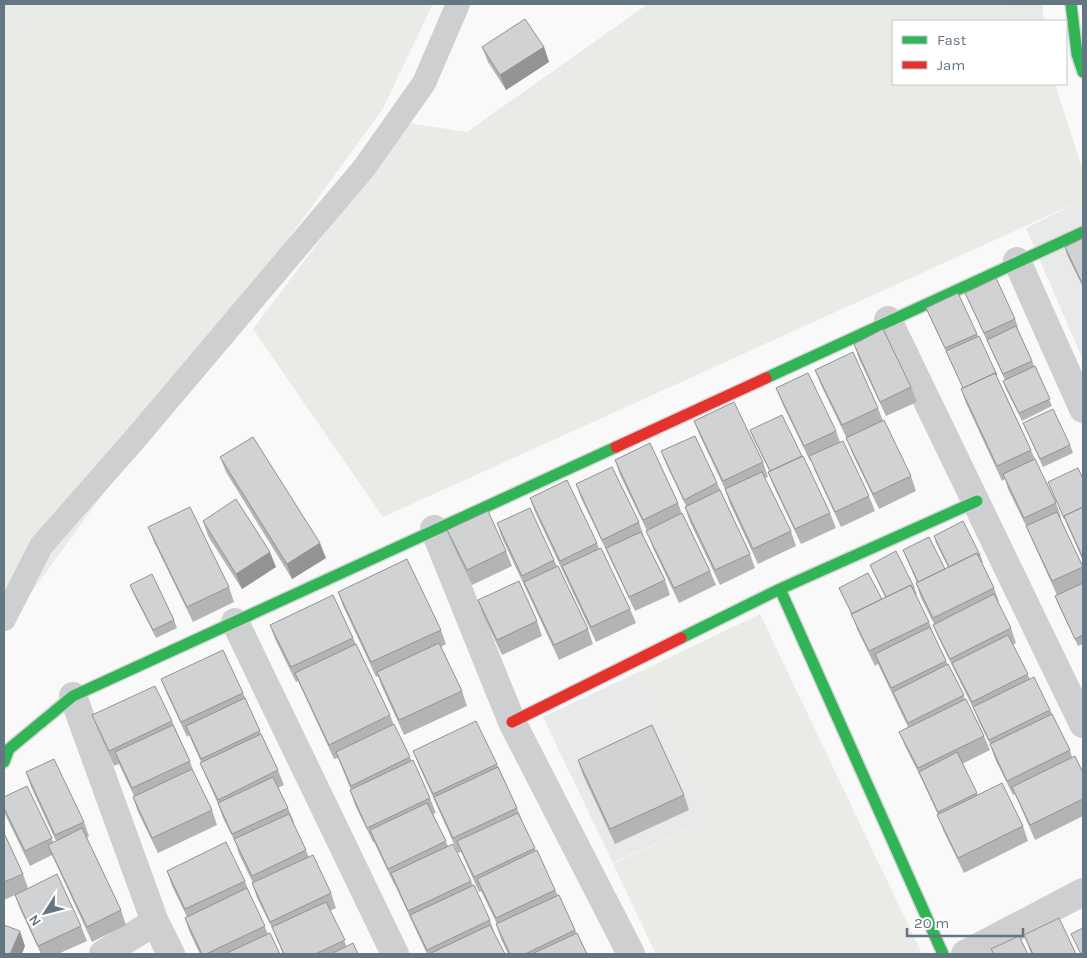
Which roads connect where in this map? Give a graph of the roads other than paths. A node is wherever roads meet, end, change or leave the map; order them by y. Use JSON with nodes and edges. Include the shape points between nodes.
{"nodes":[{"id":1,"x":458,"y":4,"type":"edge"},
{"id":2,"x":1071,"y":4,"type":"edge"},
{"id":3,"x":1083,"y":72,"type":"edge"},
{"id":4,"x":1083,"y":232,"type":"edge"},
{"id":5,"x":1017,"y":261,"type":"junction"},
{"id":6,"x":888,"y":320,"type":"junction"},
{"id":7,"x":1083,"y":408,"type":"edge"},
{"id":8,"x":977,"y":501,"type":"junction"},
{"id":9,"x":434,"y":529,"type":"junction"},
{"id":10,"x":780,"y":589,"type":"junction"},
{"id":11,"x":4,"y":619,"type":"edge"},
{"id":12,"x":235,"y":622,"type":"junction"},
{"id":13,"x":73,"y":696,"type":"junction"},
{"id":14,"x":512,"y":722,"type":"junction"},
{"id":15,"x":1083,"y":724,"type":"edge"},
{"id":16,"x":4,"y":762,"type":"edge"},
{"id":17,"x":1083,"y":892,"type":"edge"},
{"id":18,"x":155,"y":922,"type":"junction"},
{"id":19,"x":103,"y":954,"type":"edge"},
{"id":20,"x":171,"y":954,"type":"edge"},
{"id":21,"x":394,"y":954,"type":"edge"},
{"id":22,"x":630,"y":954,"type":"edge"},
{"id":23,"x":942,"y":954,"type":"edge"},
{"id":24,"x":965,"y":954,"type":"edge"}],
"edges":[{"from":1,"to":11,"type":"lane","via":[[424,83],[364,168],[41,546]]},
{"from":2,"to":3,"type":"street","via":[[1077,54]]},
{"from":4,"to":5,"type":"street"},
{"from":5,"to":6,"type":"street"},
{"from":5,"to":7,"type":"street"},
{"from":6,"to":8,"type":"street"},
{"from":6,"to":9,"type":"street"},
{"from":8,"to":10,"type":"street"},
{"from":8,"to":15,"type":"street"},
{"from":9,"to":12,"type":"street"},
{"from":9,"to":14,"type":"street"},
{"from":10,"to":14,"type":"street"},
{"from":10,"to":23,"type":"street"},
{"from":12,"to":13,"type":"street"},
{"from":12,"to":21,"type":"street"},
{"from":13,"to":16,"type":"street","via":[[8,749]]},
{"from":13,"to":18,"type":"street"},
{"from":14,"to":22,"type":"street"},
{"from":17,"to":24,"type":"street"},
{"from":18,"to":19,"type":"street"},
{"from":18,"to":20,"type":"street"}]}
